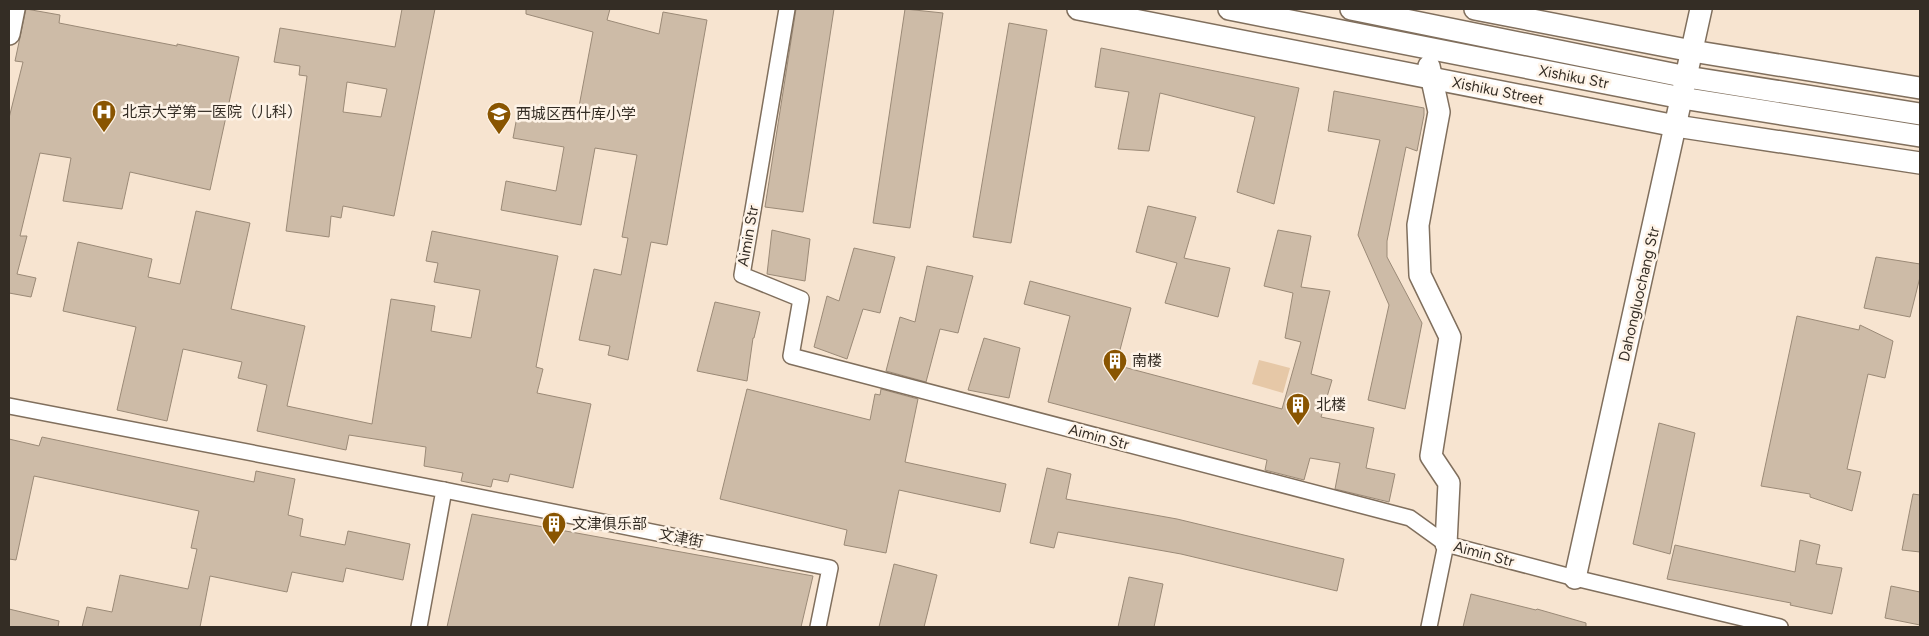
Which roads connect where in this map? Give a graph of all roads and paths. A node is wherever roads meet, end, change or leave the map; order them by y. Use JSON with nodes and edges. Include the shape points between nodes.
{"nodes":[{"id":1,"x":14,"y":9,"type":"edge"},
{"id":2,"x":787,"y":9,"type":"edge"},
{"id":3,"x":1078,"y":9,"type":"edge"},
{"id":4,"x":1229,"y":9,"type":"edge"},
{"id":5,"x":1351,"y":9,"type":"edge"},
{"id":6,"x":1475,"y":9,"type":"edge"},
{"id":7,"x":1701,"y":9,"type":"edge"},
{"id":8,"x":9,"y":34,"type":"edge"},
{"id":9,"x":1425,"y":47,"type":"junction"},
{"id":10,"x":1692,"y":51,"type":"junction"},
{"id":11,"x":1687,"y":76,"type":"junction"},
{"id":12,"x":1431,"y":78,"type":"junction"},
{"id":13,"x":1920,"y":88,"type":"edge"},
{"id":14,"x":1682,"y":98,"type":"junction"},
{"id":15,"x":1920,"y":114,"type":"edge"},
{"id":16,"x":1676,"y":126,"type":"junction"},
{"id":17,"x":1920,"y":136,"type":"edge"},
{"id":18,"x":1920,"y":163,"type":"edge"},
{"id":19,"x":9,"y":406,"type":"edge"},
{"id":20,"x":444,"y":490,"type":"junction"},
{"id":21,"x":1446,"y":544,"type":"junction"},
{"id":22,"x":1576,"y":578,"type":"junction"},
{"id":23,"x":419,"y":627,"type":"edge"},
{"id":24,"x":818,"y":627,"type":"edge"},
{"id":25,"x":1429,"y":627,"type":"edge"},
{"id":26,"x":1780,"y":627,"type":"edge"}],
"edges":[{"from":1,"to":8,"type":"street"},
{"from":2,"to":21,"type":"street","name":"Aimin Str","via":[[742,275],[801,299],[791,356],[1410,518]]},
{"from":3,"to":12,"type":"street","name":"Xishiku Street"},
{"from":4,"to":9,"type":"street","name":"Xishiku Str"},
{"from":5,"to":11,"type":"street"},
{"from":6,"to":10,"type":"street"},
{"from":7,"to":10,"type":"street","name":"Dahongluochang Str"},
{"from":9,"to":12,"type":"street"},
{"from":9,"to":14,"type":"street","name":"Xishiku Str"},
{"from":10,"to":11,"type":"street","name":"Dahongluochang Str"},
{"from":10,"to":13,"type":"street"},
{"from":11,"to":14,"type":"street","name":"Dahongluochang Str"},
{"from":11,"to":15,"type":"street"},
{"from":12,"to":16,"type":"street","name":"Xishiku Street"},
{"from":12,"to":21,"type":"street","via":[[1439,112],[1418,225],[1420,275],[1450,337],[1431,456],[1449,483]]},
{"from":14,"to":16,"type":"street","name":"Dahongluochang Str"},
{"from":14,"to":17,"type":"street","name":"Xishiku Str"},
{"from":16,"to":18,"type":"street","name":"Xishiku Street"},
{"from":16,"to":22,"type":"street","name":"Dahongluochang Str"},
{"from":19,"to":20,"type":"street"},
{"from":20,"to":23,"type":"street"},
{"from":20,"to":24,"type":"street","name":"文津街","via":[[830,568]]},
{"from":21,"to":22,"type":"street","name":"Aimin Str"},
{"from":21,"to":25,"type":"street"},
{"from":22,"to":26,"type":"street","name":"Aimin Str"}]}
